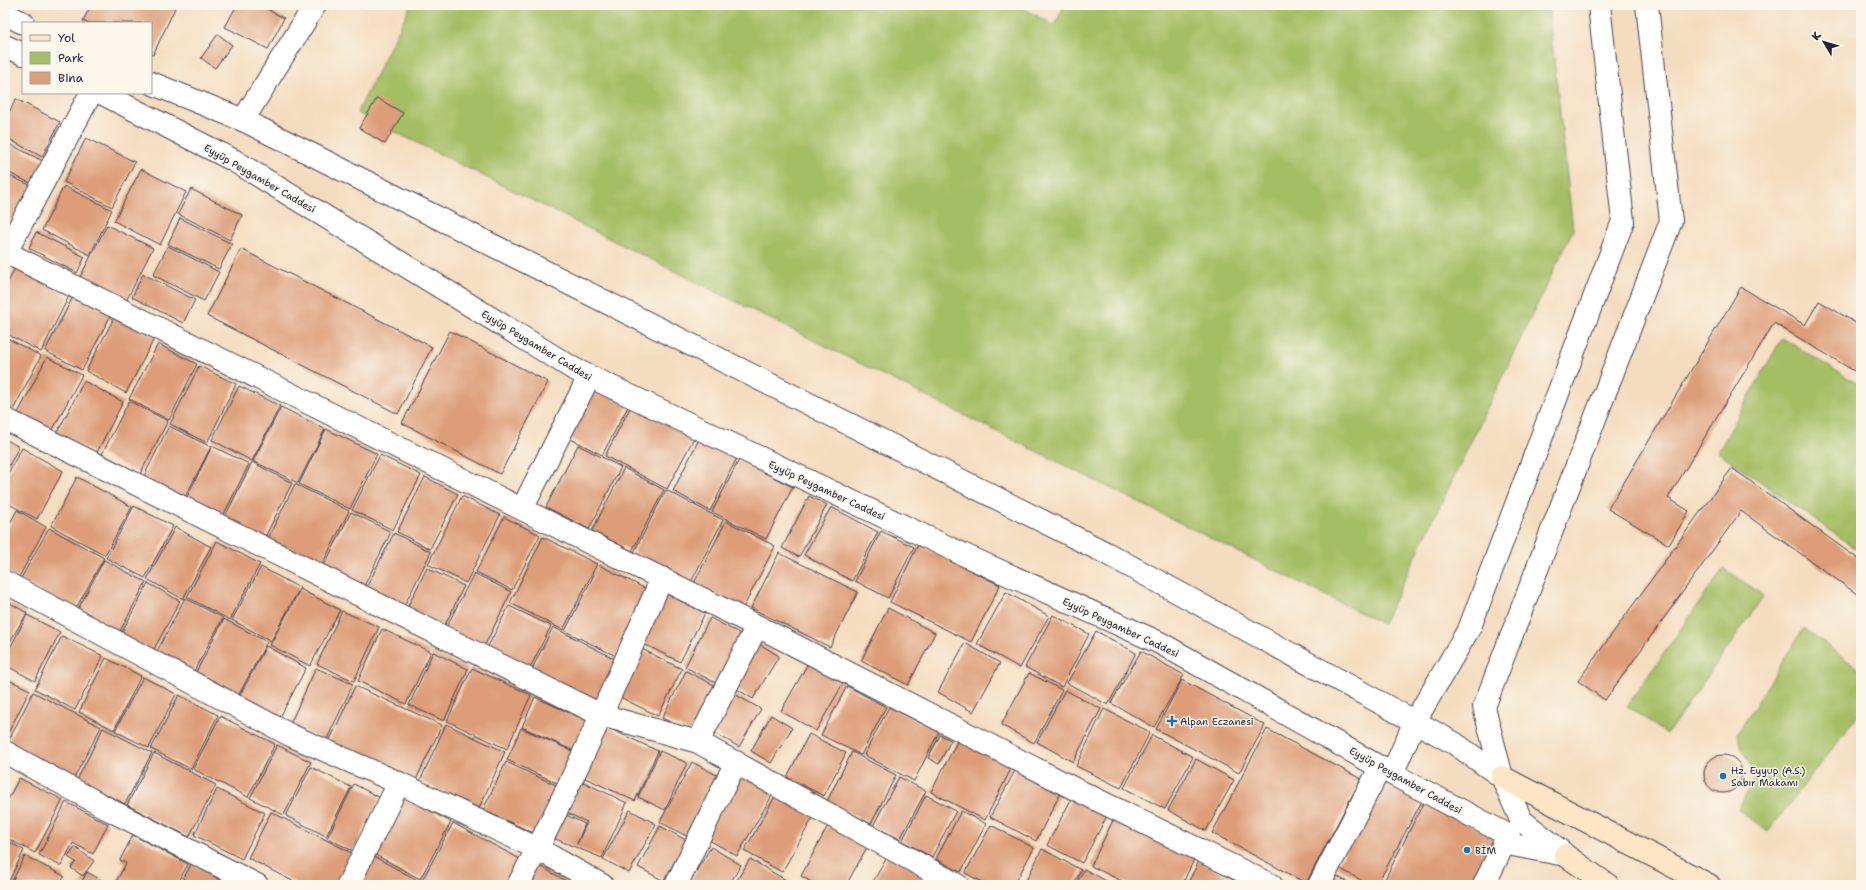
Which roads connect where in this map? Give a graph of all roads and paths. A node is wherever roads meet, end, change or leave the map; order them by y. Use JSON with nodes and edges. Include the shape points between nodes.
{"nodes":[{"id":1,"x":315,"y":5,"type":"edge"},
{"id":2,"x":1599,"y":5,"type":"edge"},
{"id":3,"x":1647,"y":5,"type":"edge"},
{"id":4,"x":5,"y":14,"type":"edge"},
{"id":5,"x":22,"y":23,"type":"edge"},
{"id":6,"x":5,"y":46,"type":"edge"},
{"id":7,"x":22,"y":54,"type":"edge"},
{"id":8,"x":152,"y":83,"type":"edge"},
{"id":9,"x":90,"y":94,"type":"edge"},
{"id":10,"x":103,"y":94,"type":"edge"},
{"id":11,"x":243,"y":120,"type":"junction"},
{"id":12,"x":5,"y":253,"type":"edge"},
{"id":13,"x":589,"y":377,"type":"junction"},
{"id":14,"x":5,"y":419,"type":"edge"},
{"id":15,"x":522,"y":508,"type":"junction"},
{"id":16,"x":662,"y":578,"type":"junction"},
{"id":17,"x":5,"y":582,"type":"edge"},
{"id":18,"x":757,"y":626,"type":"junction"},
{"id":19,"x":601,"y":715,"type":"junction"},
{"id":20,"x":1415,"y":721,"type":"junction"},
{"id":21,"x":698,"y":742,"type":"junction"},
{"id":22,"x":5,"y":752,"type":"edge"},
{"id":23,"x":736,"y":762,"type":"junction"},
{"id":24,"x":1386,"y":771,"type":"junction"},
{"id":25,"x":1502,"y":777,"type":"junction"},
{"id":26,"x":399,"y":783,"type":"junction"},
{"id":27,"x":1508,"y":835,"type":"junction"},
{"id":28,"x":538,"y":849,"type":"junction"},
{"id":29,"x":1565,"y":855,"type":"junction"},
{"id":30,"x":257,"y":885,"type":"edge"},
{"id":31,"x":348,"y":885,"type":"edge"},
{"id":32,"x":518,"y":885,"type":"edge"},
{"id":33,"x":602,"y":885,"type":"edge"},
{"id":34,"x":676,"y":885,"type":"edge"},
{"id":35,"x":957,"y":885,"type":"edge"},
{"id":36,"x":1271,"y":885,"type":"edge"},
{"id":37,"x":1319,"y":885,"type":"edge"},
{"id":38,"x":1484,"y":885,"type":"edge"},
{"id":39,"x":1608,"y":885,"type":"edge"},
{"id":40,"x":1709,"y":885,"type":"edge"}],
"edges":[{"from":1,"to":11,"type":"street"},
{"from":2,"to":20,"type":"street","via":[[1623,221],[1470,627]]},
{"from":3,"to":25,"type":"street","name":"Eyyüp Peygamber Caddesi","via":[[1671,220],[1484,707]]},
{"from":4,"to":5,"type":"street"},
{"from":6,"to":7,"type":"street"},
{"from":8,"to":11,"type":"street"},
{"from":9,"to":12,"type":"street"},
{"from":10,"to":13,"type":"street","name":"Eyyüp Peygamber Caddesi","via":[[233,160]]},
{"from":11,"to":20,"type":"street","via":[[1106,553]]},
{"from":12,"to":15,"type":"street"},
{"from":13,"to":15,"type":"street"},
{"from":13,"to":24,"type":"street","name":"Eyyüp Peygamber Caddesi","via":[[960,553],[1160,644]]},
{"from":14,"to":19,"type":"street"},
{"from":15,"to":16,"type":"street"},
{"from":16,"to":18,"type":"street"},
{"from":16,"to":19,"type":"street"},
{"from":17,"to":26,"type":"street","via":[[290,735]]},
{"from":18,"to":21,"type":"street"},
{"from":18,"to":36,"type":"street","via":[[1073,788]]},
{"from":19,"to":21,"type":"street"},
{"from":19,"to":28,"type":"street"},
{"from":20,"to":24,"type":"street"},
{"from":20,"to":25,"type":"street","via":[[1454,743]]},
{"from":21,"to":23,"type":"street"},
{"from":22,"to":30,"type":"street","via":[[112,811]]},
{"from":23,"to":34,"type":"street"},
{"from":23,"to":35,"type":"street"},
{"from":24,"to":27,"type":"street","name":"Eyyüp Peygamber Caddesi"},
{"from":24,"to":37,"type":"street"},
{"from":25,"to":29,"type":"street","name":"Eyyüp Peygamber Caddesi","via":[[1521,820]]},
{"from":25,"to":40,"type":"main road"},
{"from":26,"to":28,"type":"street"},
{"from":26,"to":31,"type":"street"},
{"from":27,"to":29,"type":"street","name":"Eyyüp Peygamber Caddesi","via":[[1513,845]]},
{"from":27,"to":38,"type":"street"},
{"from":28,"to":32,"type":"street"},
{"from":28,"to":33,"type":"street"},
{"from":29,"to":39,"type":"main road","name":"Eyyüp Peygamber Caddesi"}]}
